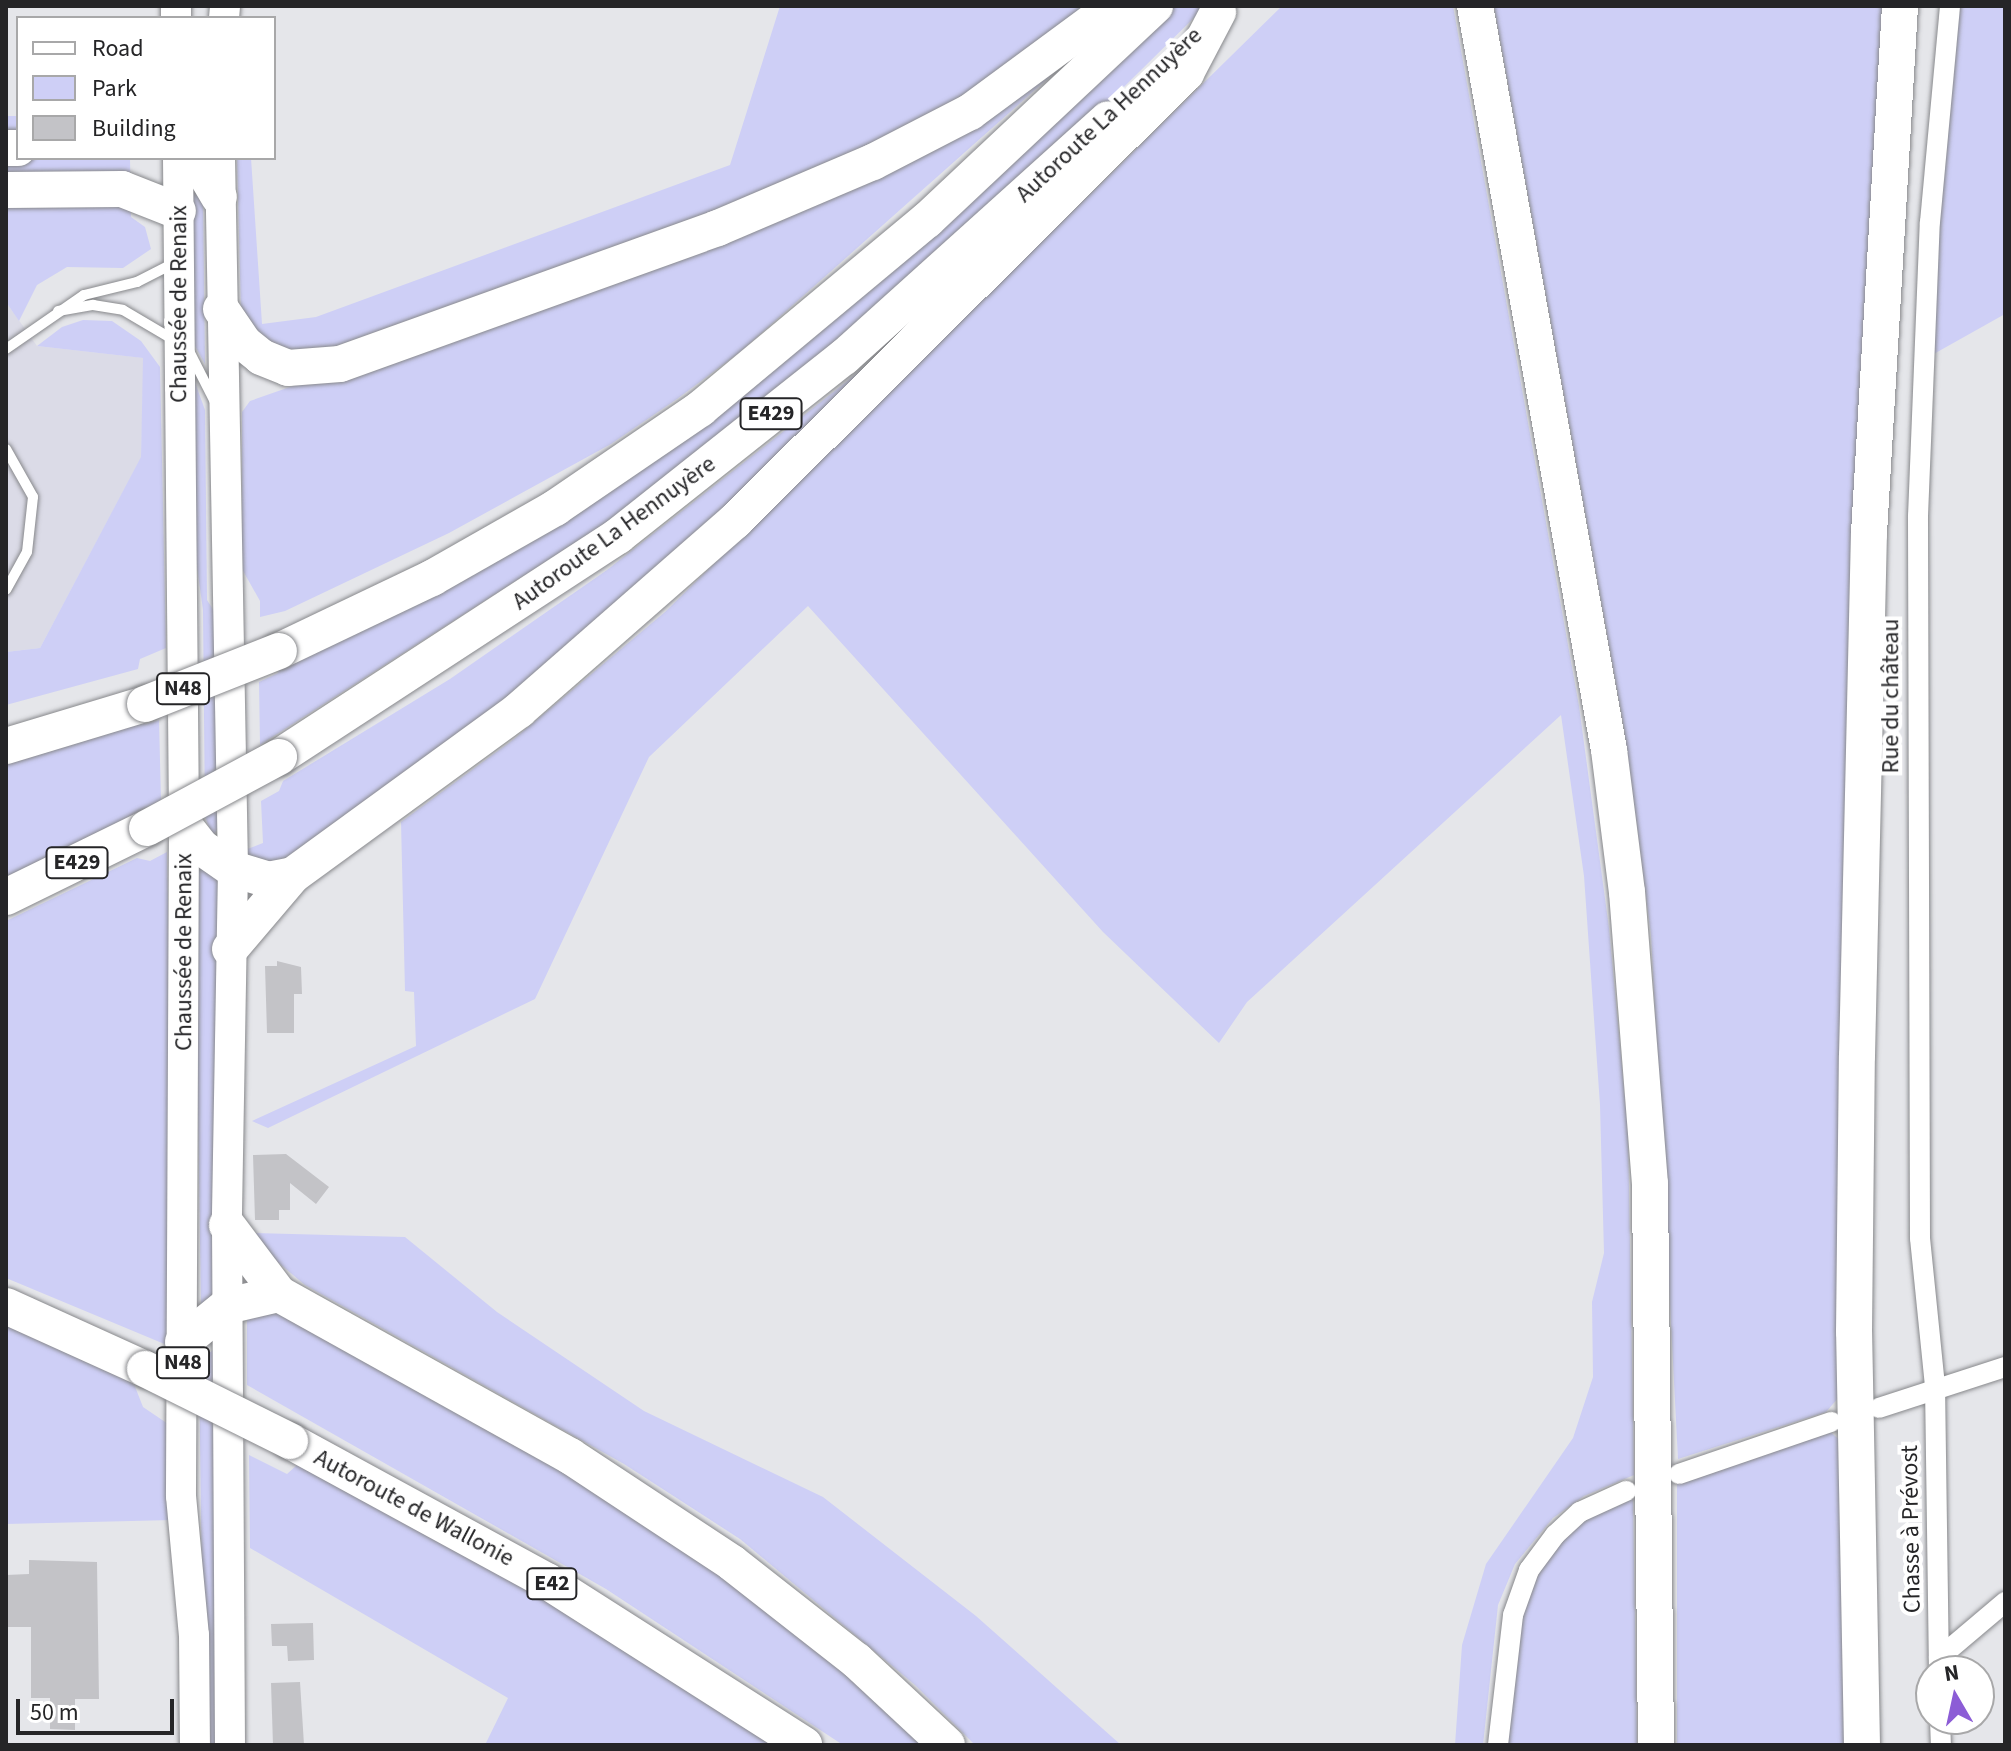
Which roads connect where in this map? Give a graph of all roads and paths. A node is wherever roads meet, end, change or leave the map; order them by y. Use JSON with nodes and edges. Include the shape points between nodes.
{"nodes":[{"id":1,"x":1114,"y":6,"type":"edge"},
{"id":2,"x":1155,"y":6,"type":"edge"},
{"id":3,"x":1475,"y":6,"type":"edge"},
{"id":4,"x":1900,"y":6,"type":"edge"},
{"id":5,"x":1950,"y":6,"type":"edge"},
{"id":6,"x":1221,"y":9,"type":"edge"},
{"id":7,"x":178,"y":160,"type":"edge"},
{"id":8,"x":197,"y":160,"type":"edge"},
{"id":9,"x":220,"y":160,"type":"edge"},
{"id":10,"x":6,"y":190,"type":"edge"},
{"id":11,"x":219,"y":197,"type":"junction"},
{"id":12,"x":178,"y":211,"type":"junction"},
{"id":13,"x":178,"y":260,"type":"junction"},
{"id":14,"x":221,"y":309,"type":"junction"},
{"id":15,"x":58,"y":311,"type":"junction"},
{"id":16,"x":177,"y":343,"type":"junction"},
{"id":17,"x":6,"y":349,"type":"edge"},
{"id":18,"x":224,"y":420,"type":"junction"},
{"id":19,"x":6,"y":449,"type":"edge"},
{"id":20,"x":6,"y":590,"type":"edge"},
{"id":21,"x":6,"y":746,"type":"edge"},
{"id":22,"x":184,"y":825,"type":"junction"},
{"id":23,"x":233,"y":869,"type":"junction"},
{"id":24,"x":293,"y":875,"type":"junction"},
{"id":25,"x":6,"y":897,"type":"edge"},
{"id":26,"x":230,"y":949,"type":"junction"},
{"id":27,"x":227,"y":1225,"type":"junction"},
{"id":28,"x":279,"y":1294,"type":"junction"},
{"id":29,"x":6,"y":1306,"type":"edge"},
{"id":30,"x":227,"y":1306,"type":"junction"},
{"id":31,"x":183,"y":1342,"type":"junction"},
{"id":32,"x":2005,"y":1367,"type":"edge"},
{"id":33,"x":1935,"y":1386,"type":"junction"},
{"id":34,"x":1879,"y":1408,"type":"dead end"},
{"id":35,"x":1831,"y":1422,"type":"dead end"},
{"id":36,"x":1679,"y":1474,"type":"dead end"},
{"id":37,"x":1626,"y":1491,"type":"dead end"},
{"id":38,"x":2005,"y":1602,"type":"edge"},
{"id":39,"x":1939,"y":1655,"type":"edge"},
{"id":40,"x":1949,"y":1655,"type":"edge"},
{"id":41,"x":195,"y":1745,"type":"edge"},
{"id":42,"x":230,"y":1745,"type":"edge"},
{"id":43,"x":804,"y":1745,"type":"edge"},
{"id":44,"x":947,"y":1745,"type":"edge"},
{"id":45,"x":1498,"y":1745,"type":"edge"},
{"id":46,"x":1656,"y":1745,"type":"edge"},
{"id":47,"x":1862,"y":1745,"type":"edge"}],
"edges":[{"from":1,"to":14,"type":"highway","via":[[970,112],[873,162],[718,228],[340,364],[301,369],[261,357]]},
{"from":2,"to":21,"type":"highway","name":"Autoroute La Hennuyère","number":"E429","bridge":true,"via":[[927,220],[700,409],[555,508],[432,578],[279,651],[145,704]]},
{"from":3,"to":46,"type":"highway","via":[[1609,750],[1627,892],[1650,1184]]},
{"from":4,"to":47,"type":"highway","via":[[1869,533],[1857,1056],[1854,1332]]},
{"from":5,"to":33,"type":"street","name":"Rue du château","via":[[1930,222],[1918,516],[1920,1238]]},
{"from":6,"to":24,"type":"highway","via":[[1186,73],[735,521],[519,710]]},
{"from":6,"to":25,"type":"highway","name":"Autoroute La Hennuyère","number":"E429","bridge":true,"via":[[844,357],[618,536],[279,757]]},
{"from":7,"to":12,"type":"main road","name":"Chaussée de Renaix","number":"N48"},
{"from":8,"to":11,"type":"highway"},
{"from":9,"to":11,"type":"main road","name":"Chaussée de Renaix","number":"N48"},
{"from":10,"to":12,"type":"highway","via":[[122,189]]},
{"from":11,"to":14,"type":"main road","name":"Chaussée de Renaix","number":"N48"},
{"from":12,"to":13,"type":"main road","name":"Chaussée de Renaix","number":"N48"},
{"from":13,"to":15,"type":"lane","via":[[137,282],[84,295]]},
{"from":13,"to":16,"type":"main road","name":"Chaussée de Renaix","number":"N48"},
{"from":14,"to":18,"type":"main road","name":"Chaussée de Renaix","number":"N48"},
{"from":15,"to":16,"type":"lane","via":[[93,305],[123,310]]},
{"from":15,"to":17,"type":"lane"},
{"from":16,"to":18,"type":"lane","via":[[190,350]]},
{"from":16,"to":22,"type":"main road","name":"Chaussée de Renaix","number":"N48"},
{"from":18,"to":23,"type":"main road","name":"Chaussée de Renaix","number":"N48"},
{"from":19,"to":20,"type":"lane","via":[[33,497],[27,552]]},
{"from":22,"to":23,"type":"highway","via":[[201,847]]},
{"from":22,"to":31,"type":"main road","name":"Chaussée de Renaix","number":"N48"},
{"from":23,"to":24,"type":"highway","via":[[268,880]]},
{"from":23,"to":26,"type":"main road","name":"Chaussée de Renaix","number":"N48"},
{"from":24,"to":26,"type":"highway"},
{"from":26,"to":27,"type":"main road","name":"Chaussée de Renaix","number":"N48"},
{"from":27,"to":28,"type":"highway"},
{"from":27,"to":30,"type":"main road","name":"Chaussée de Renaix","number":"N48"},
{"from":28,"to":30,"type":"highway"},
{"from":28,"to":44,"type":"highway","via":[[570,1456],[720,1554],[857,1661]]},
{"from":29,"to":43,"type":"highway","name":"Autoroute de Wallonie","number":"E42","bridge":true,"via":[[290,1441],[547,1581]]},
{"from":30,"to":31,"type":"highway"},
{"from":30,"to":42,"type":"main road","name":"Chaussée de Renaix","number":"N48"},
{"from":31,"to":41,"type":"main road","name":"Chaussée de Renaix","number":"N48","via":[[181,1496],[194,1635]]},
{"from":32,"to":33,"type":"street"},
{"from":33,"to":34,"type":"street"},
{"from":33,"to":39,"type":"street","name":"Chasse à Prévost"},
{"from":35,"to":36,"type":"street"},
{"from":37,"to":45,"type":"street","via":[[1580,1512],[1529,1570],[1513,1615]]},
{"from":38,"to":40,"type":"street"}]}
